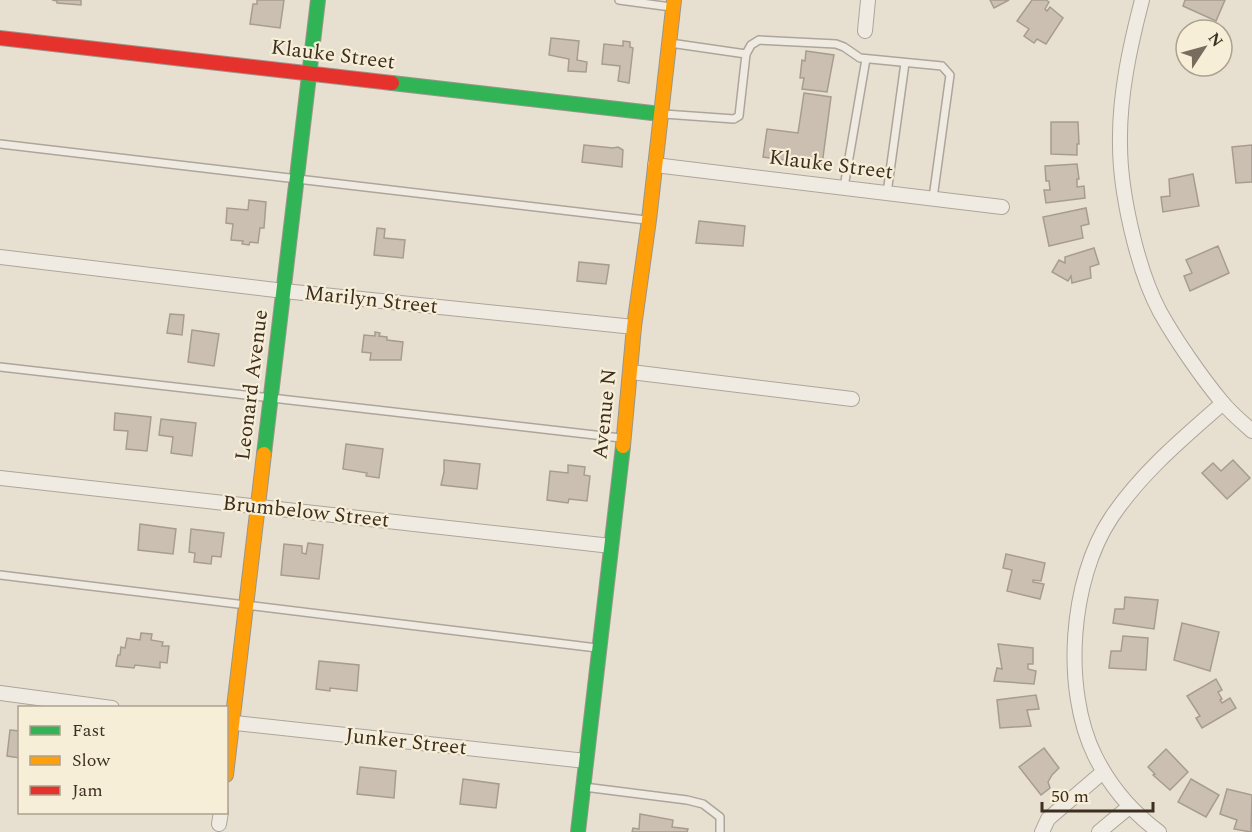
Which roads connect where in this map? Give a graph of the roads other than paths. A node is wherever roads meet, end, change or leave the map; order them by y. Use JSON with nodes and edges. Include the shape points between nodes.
{"nodes":[{"id":1,"x":318,"y":0,"type":"edge"},
{"id":2,"x":619,"y":0,"type":"edge"},
{"id":3,"x":868,"y":0,"type":"edge"},
{"id":4,"x":1142,"y":0,"type":"edge"},
{"id":5,"x":674,"y":4,"type":"edge"},
{"id":6,"x":865,"y":31,"type":"dead end"},
{"id":7,"x":0,"y":38,"type":"edge"},
{"id":8,"x":670,"y":43,"type":"junction"},
{"id":9,"x":746,"y":54,"type":"junction"},
{"id":10,"x":866,"y":59,"type":"junction"},
{"id":11,"x":905,"y":63,"type":"junction"},
{"id":12,"x":309,"y":74,"type":"junction"},
{"id":13,"x":661,"y":114,"type":"junction"},
{"id":14,"x":0,"y":144,"type":"edge"},
{"id":15,"x":655,"y":165,"type":"junction"},
{"id":16,"x":297,"y":179,"type":"junction"},
{"id":17,"x":844,"y":188,"type":"junction"},
{"id":18,"x":888,"y":193,"type":"junction"},
{"id":19,"x":933,"y":198,"type":"junction"},
{"id":20,"x":1002,"y":207,"type":"dead end"},
{"id":21,"x":649,"y":220,"type":"junction"},
{"id":22,"x":0,"y":257,"type":"edge"},
{"id":23,"x":284,"y":291,"type":"junction"},
{"id":24,"x":634,"y":327,"type":"junction"},
{"id":25,"x":0,"y":367,"type":"edge"},
{"id":26,"x":631,"y":372,"type":"junction"},
{"id":27,"x":272,"y":398,"type":"junction"},
{"id":28,"x":852,"y":399,"type":"dead end"},
{"id":29,"x":1223,"y":403,"type":"junction"},
{"id":30,"x":1252,"y":431,"type":"edge"},
{"id":31,"x":624,"y":438,"type":"junction"},
{"id":32,"x":0,"y":478,"type":"edge"},
{"id":33,"x":259,"y":507,"type":"junction"},
{"id":34,"x":611,"y":546,"type":"junction"},
{"id":35,"x":0,"y":575,"type":"edge"},
{"id":36,"x":248,"y":606,"type":"junction"},
{"id":37,"x":599,"y":648,"type":"junction"},
{"id":38,"x":0,"y":693,"type":"edge"},
{"id":39,"x":97,"y":706,"type":"edge"},
{"id":40,"x":230,"y":722,"type":"edge"},
{"id":41,"x":228,"y":748,"type":"edge"},
{"id":42,"x":586,"y":761,"type":"junction"},
{"id":43,"x":1103,"y":772,"type":"junction"},
{"id":44,"x":583,"y":787,"type":"junction"},
{"id":45,"x":1129,"y":807,"type":"junction"},
{"id":46,"x":578,"y":832,"type":"edge"},
{"id":47,"x":720,"y":832,"type":"edge"},
{"id":48,"x":1042,"y":832,"type":"edge"},
{"id":49,"x":1100,"y":832,"type":"edge"},
{"id":50,"x":1159,"y":832,"type":"edge"}],
"edges":[{"from":1,"to":12,"type":"street","name":"Leonard Avenue"},
{"from":2,"to":5,"type":"lane"},
{"from":3,"to":6,"type":"street"},
{"from":4,"to":29,"type":"street","via":[[1122,100],[1119,145],[1134,241],[1160,311]]},
{"from":5,"to":8,"type":"street","name":"Avenue N"},
{"from":7,"to":12,"type":"street","name":"Klauke Street"},
{"from":8,"to":9,"type":"lane"},
{"from":8,"to":13,"type":"street","name":"Avenue N"},
{"from":9,"to":10,"type":"lane","via":[[759,40],[836,44]]},
{"from":9,"to":13,"type":"lane","via":[[739,116],[734,119]]},
{"from":10,"to":11,"type":"lane"},
{"from":10,"to":17,"type":"lane"},
{"from":11,"to":18,"type":"lane"},
{"from":11,"to":19,"type":"lane","via":[[942,66],[950,75]]},
{"from":12,"to":13,"type":"street","name":"Klauke Street"},
{"from":12,"to":16,"type":"street","name":"Leonard Avenue"},
{"from":13,"to":15,"type":"street","name":"Avenue N"},
{"from":14,"to":16,"type":"lane"},
{"from":15,"to":17,"type":"street","name":"Klauke Street"},
{"from":15,"to":21,"type":"street","name":"Avenue N"},
{"from":16,"to":21,"type":"lane"},
{"from":16,"to":23,"type":"street","name":"Leonard Avenue"},
{"from":17,"to":18,"type":"street","name":"Klauke Street"},
{"from":18,"to":19,"type":"street","name":"Klauke Street"},
{"from":19,"to":20,"type":"street","name":"Klauke Street"},
{"from":21,"to":24,"type":"street","name":"Avenue N"},
{"from":22,"to":23,"type":"street","name":"Marilyn Street"},
{"from":23,"to":24,"type":"street","name":"Marilyn Street"},
{"from":23,"to":27,"type":"street","name":"Leonard Avenue"},
{"from":24,"to":26,"type":"street","name":"Avenue N"},
{"from":25,"to":27,"type":"lane"},
{"from":26,"to":28,"type":"street"},
{"from":26,"to":31,"type":"street","name":"Avenue N"},
{"from":27,"to":31,"type":"lane"},
{"from":27,"to":33,"type":"street","name":"Leonard Avenue"},
{"from":29,"to":30,"type":"street"},
{"from":29,"to":43,"type":"street","via":[[1168,451],[1139,483],[1107,526],[1085,578],[1076,626],[1075,668],[1080,713]]},
{"from":31,"to":34,"type":"street","name":"Avenue N"},
{"from":32,"to":33,"type":"street","name":"Brumbelow Street"},
{"from":33,"to":34,"type":"street","name":"Brumbelow Street"},
{"from":33,"to":36,"type":"street","name":"Leonard Avenue"},
{"from":34,"to":37,"type":"street","name":"Avenue N"},
{"from":35,"to":36,"type":"lane"},
{"from":36,"to":37,"type":"lane"},
{"from":36,"to":40,"type":"street","name":"Leonard Avenue"},
{"from":37,"to":42,"type":"street","name":"Avenue N"},
{"from":38,"to":39,"type":"street"},
{"from":40,"to":41,"type":"street","name":"Leonard Avenue"},
{"from":40,"to":42,"type":"street","name":"Junker Street"},
{"from":42,"to":44,"type":"street","name":"Avenue N"},
{"from":43,"to":45,"type":"street"},
{"from":43,"to":48,"type":"street","via":[[1048,819]]},
{"from":44,"to":46,"type":"street","name":"Avenue N"},
{"from":44,"to":47,"type":"lane","via":[[703,804],[720,817]]},
{"from":45,"to":49,"type":"street"},
{"from":45,"to":50,"type":"street"}]}
